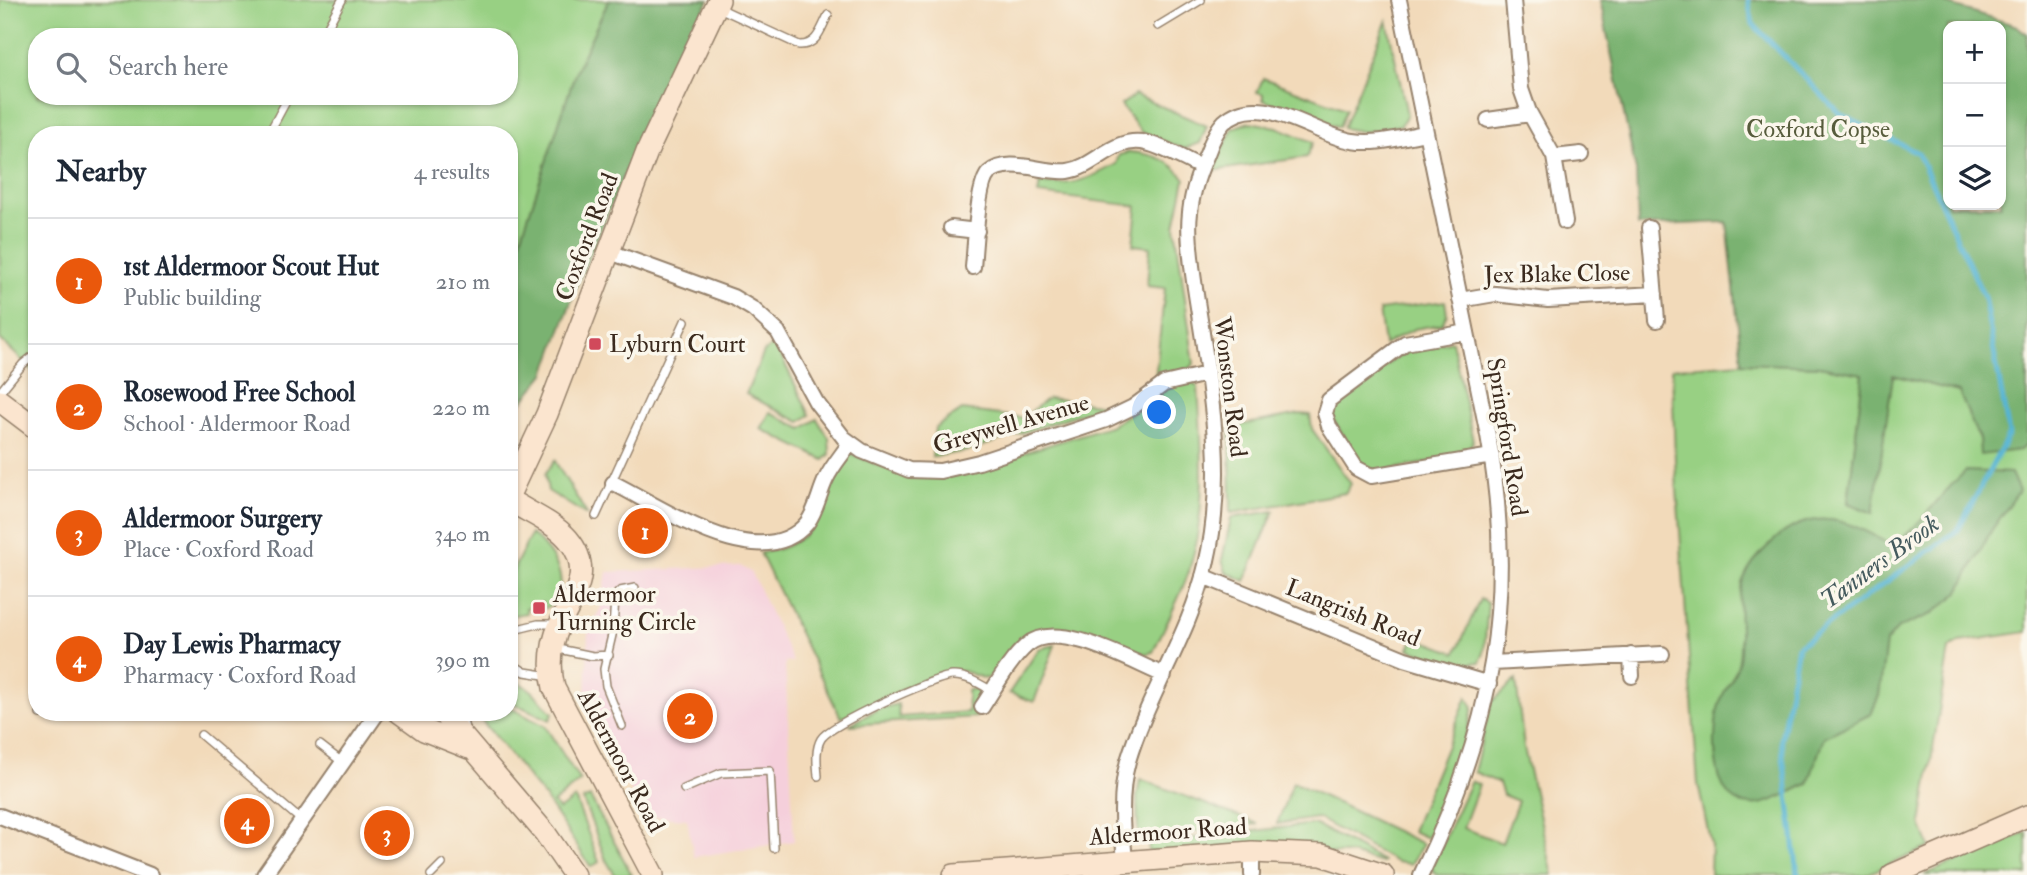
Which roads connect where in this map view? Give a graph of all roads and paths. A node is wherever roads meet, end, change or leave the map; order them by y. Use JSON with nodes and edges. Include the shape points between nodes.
{"nodes":[{"id":1,"x":342,"y":0,"type":"edge"},
{"id":2,"x":1201,"y":0,"type":"edge"},
{"id":3,"x":1399,"y":0,"type":"edge"},
{"id":4,"x":1513,"y":0,"type":"edge"},
{"id":5,"x":718,"y":3,"type":"edge"},
{"id":6,"x":828,"y":15,"type":"dead end"},
{"id":7,"x":1158,"y":26,"type":"dead end"},
{"id":8,"x":327,"y":28,"type":"edge"},
{"id":9,"x":284,"y":105,"type":"edge"},
{"id":10,"x":1530,"y":114,"type":"junction"},
{"id":11,"x":1488,"y":120,"type":"dead end"},
{"id":12,"x":273,"y":126,"type":"edge"},
{"id":13,"x":1426,"y":133,"type":"junction"},
{"id":14,"x":1581,"y":153,"type":"dead end"},
{"id":15,"x":1554,"y":157,"type":"junction"},
{"id":16,"x":1201,"y":167,"type":"junction"},
{"id":17,"x":1565,"y":222,"type":"dead end"},
{"id":18,"x":951,"y":228,"type":"dead end"},
{"id":19,"x":1649,"y":228,"type":"dead end"},
{"id":20,"x":977,"y":231,"type":"junction"},
{"id":21,"x":610,"y":252,"type":"junction"},
{"id":22,"x":973,"y":267,"type":"dead end"},
{"id":23,"x":1655,"y":294,"type":"junction"},
{"id":24,"x":1460,"y":300,"type":"junction"},
{"id":25,"x":1657,"y":320,"type":"dead end"},
{"id":26,"x":685,"y":321,"type":"dead end"},
{"id":27,"x":1467,"y":332,"type":"junction"},
{"id":28,"x":28,"y":360,"type":"edge"},
{"id":29,"x":1207,"y":374,"type":"junction"},
{"id":30,"x":0,"y":392,"type":"edge"},
{"id":31,"x":0,"y":401,"type":"edge"},
{"id":32,"x":28,"y":422,"type":"edge"},
{"id":33,"x":850,"y":443,"type":"junction"},
{"id":34,"x":1492,"y":456,"type":"junction"},
{"id":35,"x":518,"y":477,"type":"edge"},
{"id":36,"x":613,"y":483,"type":"junction"},
{"id":37,"x":518,"y":503,"type":"edge"},
{"id":38,"x":596,"y":516,"type":"dead end"},
{"id":39,"x":1203,"y":576,"type":"junction"},
{"id":40,"x":635,"y":588,"type":"dead end"},
{"id":41,"x":560,"y":625,"type":"junction"},
{"id":42,"x":518,"y":629,"type":"edge"},
{"id":43,"x":553,"y":648,"type":"junction"},
{"id":44,"x":1662,"y":653,"type":"dead end"},
{"id":45,"x":609,"y":655,"type":"junction"},
{"id":46,"x":1631,"y":655,"type":"junction"},
{"id":47,"x":1493,"y":663,"type":"junction"},
{"id":48,"x":518,"y":668,"type":"edge"},
{"id":49,"x":1164,"y":675,"type":"junction"},
{"id":50,"x":551,"y":676,"type":"junction"},
{"id":51,"x":1632,"y":676,"type":"dead end"},
{"id":52,"x":1489,"y":684,"type":"junction"},
{"id":53,"x":992,"y":691,"type":"junction"},
{"id":54,"x":982,"y":706,"type":"dead end"},
{"id":55,"x":372,"y":721,"type":"edge"},
{"id":56,"x":412,"y":721,"type":"edge"},
{"id":57,"x":449,"y":721,"type":"edge"},
{"id":58,"x":464,"y":721,"type":"edge"},
{"id":59,"x":622,"y":726,"type":"dead end"},
{"id":60,"x":201,"y":735,"type":"dead end"},
{"id":61,"x":320,"y":745,"type":"dead end"},
{"id":62,"x":471,"y":748,"type":"junction"},
{"id":63,"x":342,"y":762,"type":"junction"},
{"id":64,"x":818,"y":776,"type":"dead end"},
{"id":65,"x":684,"y":789,"type":"dead end"},
{"id":66,"x":0,"y":816,"type":"edge"},
{"id":67,"x":2027,"y":816,"type":"edge"},
{"id":68,"x":301,"y":820,"type":"junction"},
{"id":69,"x":774,"y":848,"type":"dead end"},
{"id":70,"x":1252,"y":852,"type":"junction"},
{"id":71,"x":1125,"y":861,"type":"junction"},
{"id":72,"x":442,"y":864,"type":"dead end"},
{"id":73,"x":150,"y":875,"type":"edge"},
{"id":74,"x":264,"y":875,"type":"edge"},
{"id":75,"x":431,"y":875,"type":"edge"},
{"id":76,"x":574,"y":875,"type":"edge"},
{"id":77,"x":653,"y":875,"type":"edge"},
{"id":78,"x":954,"y":875,"type":"edge"},
{"id":79,"x":1252,"y":875,"type":"edge"},
{"id":80,"x":1383,"y":875,"type":"edge"},
{"id":81,"x":1421,"y":875,"type":"edge"},
{"id":82,"x":1892,"y":875,"type":"edge"}],
"edges":[{"from":1,"to":8,"type":"lane"},
{"from":2,"to":7,"type":"lane"},
{"from":3,"to":13,"type":"street","name":"Springford Road"},
{"from":4,"to":10,"type":"street","via":[[1519,79]]},
{"from":5,"to":6,"type":"lane","via":[[808,46]]},
{"from":5,"to":21,"type":"street","name":"Coxford Road","via":[[647,152]]},
{"from":9,"to":12,"type":"lane"},
{"from":10,"to":11,"type":"street"},
{"from":10,"to":15,"type":"street"},
{"from":13,"to":16,"type":"street","name":"Wonston Road","via":[[1366,143],[1277,114],[1245,111],[1219,128]]},
{"from":13,"to":24,"type":"street","name":"Springford Road"},
{"from":14,"to":15,"type":"street"},
{"from":15,"to":17,"type":"street"},
{"from":16,"to":20,"type":"street","via":[[1141,142],[1121,144],[1087,165],[1066,171],[1002,166],[984,180]]},
{"from":16,"to":29,"type":"street","name":"Wonston Road","via":[[1189,200],[1187,237]]},
{"from":18,"to":20,"type":"street"},
{"from":19,"to":23,"type":"street","name":"Jex Blake Close"},
{"from":20,"to":22,"type":"street"},
{"from":21,"to":33,"type":"street","name":"Greywell Avenue","via":[[733,297],[760,314],[782,337],[816,402]]},
{"from":21,"to":35,"type":"street","name":"Coxford Road"},
{"from":23,"to":24,"type":"street","name":"Jex Blake Close","via":[[1548,300],[1495,294]]},
{"from":23,"to":25,"type":"street","name":"Jex Blake Close"},
{"from":24,"to":27,"type":"street","name":"Springford Road"},
{"from":26,"to":36,"type":"lane"},
{"from":27,"to":34,"type":"street","name":"Springford Road"},
{"from":27,"to":34,"type":"street","via":[[1415,340],[1394,349],[1334,394],[1326,406],[1326,419],[1356,468],[1371,476]]},
{"from":28,"to":30,"type":"lane"},
{"from":29,"to":33,"type":"street","name":"Greywell Avenue","via":[[1164,384],[1106,420],[961,467],[940,471],[894,467]]},
{"from":29,"to":39,"type":"street","name":"Wonston Road","via":[[1218,485]]},
{"from":31,"to":32,"type":"street"},
{"from":33,"to":36,"type":"street","via":[[827,478],[808,521],[792,536],[768,545],[731,540]]},
{"from":34,"to":47,"type":"street","name":"Springford Road","via":[[1500,558]]},
{"from":36,"to":38,"type":"lane"},
{"from":37,"to":41,"type":"street","name":"Aldermoor Road","via":[[558,530],[576,552],[582,576]]},
{"from":39,"to":49,"type":"street","name":"Wonston Road"},
{"from":39,"to":52,"type":"street","name":"Langrish Road","via":[[1405,659]]},
{"from":40,"to":45,"type":"lane","via":[[615,596]]},
{"from":41,"to":42,"type":"lane"},
{"from":41,"to":43,"type":"street","name":"Aldermoor Road"},
{"from":43,"to":45,"type":"lane"},
{"from":43,"to":50,"type":"street","name":"Aldermoor Road"},
{"from":44,"to":46,"type":"street"},
{"from":45,"to":59,"type":"lane","via":[[604,669],[606,686]]},
{"from":46,"to":47,"type":"street"},
{"from":46,"to":51,"type":"street"},
{"from":47,"to":52,"type":"street","name":"Springford Road"},
{"from":48,"to":50,"type":"lane"},
{"from":49,"to":53,"type":"street","via":[[1067,636],[1047,635],[1027,644]]},
{"from":49,"to":71,"type":"street","name":"Wonston Road","via":[[1128,762],[1122,811]]},
{"from":50,"to":77,"type":"street","name":"Aldermoor Road","via":[[561,708]]},
{"from":52,"to":81,"type":"street","name":"Springford Road","via":[[1468,767]]},
{"from":53,"to":54,"type":"street"},
{"from":53,"to":64,"type":"lane","via":[[965,678],[945,677],[849,718],[820,741]]},
{"from":55,"to":63,"type":"street"},
{"from":56,"to":62,"type":"street"},
{"from":57,"to":62,"type":"street"},
{"from":58,"to":62,"type":"lane"},
{"from":60,"to":68,"type":"lane"},
{"from":61,"to":63,"type":"lane"},
{"from":62,"to":76,"type":"street","via":[[545,833]]},
{"from":63,"to":68,"type":"street"},
{"from":65,"to":69,"type":"lane","via":[[721,774],[770,771]]},
{"from":66,"to":73,"type":"street"},
{"from":67,"to":82,"type":"street"},
{"from":68,"to":74,"type":"street"},
{"from":70,"to":71,"type":"street","name":"Aldermoor Road"},
{"from":70,"to":79,"type":"street"},
{"from":70,"to":80,"type":"street","name":"Aldermoor Road","via":[[1322,855]]},
{"from":71,"to":78,"type":"street","name":"Aldermoor Road"},
{"from":72,"to":75,"type":"lane"}]}
